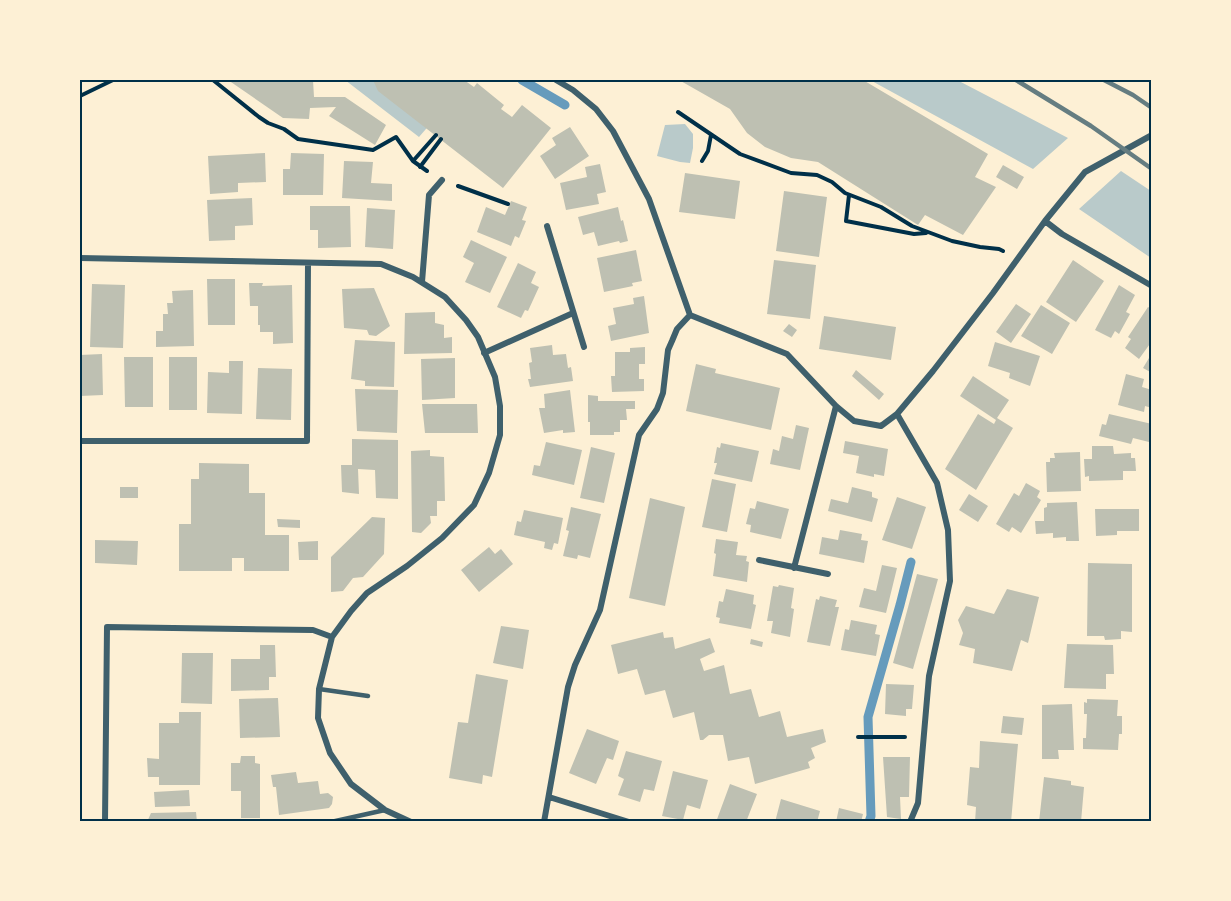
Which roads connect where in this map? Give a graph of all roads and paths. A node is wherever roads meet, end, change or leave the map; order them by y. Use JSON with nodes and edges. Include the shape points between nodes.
{"nodes":[{"id":1,"x":113,"y":80,"type":"edge"},
{"id":2,"x":213,"y":80,"type":"edge"},
{"id":3,"x":556,"y":80,"type":"edge"},
{"id":4,"x":80,"y":96,"type":"edge"},
{"id":5,"x":678,"y":112,"type":"dead end"},
{"id":6,"x":436,"y":135,"type":"dead end"},
{"id":7,"x":711,"y":135,"type":"junction"},
{"id":8,"x":1152,"y":135,"type":"edge"},
{"id":9,"x":441,"y":139,"type":"dead end"},
{"id":10,"x":702,"y":161,"type":"dead end"},
{"id":11,"x":420,"y":167,"type":"dead end"},
{"id":12,"x":442,"y":180,"type":"joint"},
{"id":13,"x":849,"y":195,"type":"junction"},
{"id":14,"x":508,"y":204,"type":"dead end"},
{"id":15,"x":1045,"y":220,"type":"junction"},
{"id":16,"x":547,"y":226,"type":"dead end"},
{"id":17,"x":930,"y":233,"type":"junction"},
{"id":18,"x":80,"y":258,"type":"edge"},
{"id":19,"x":1015,"y":261,"type":"junction"},
{"id":20,"x":308,"y":263,"type":"junction"},
{"id":21,"x":423,"y":282,"type":"junction"},
{"id":22,"x":1152,"y":286,"type":"edge"},
{"id":23,"x":573,"y":313,"type":"junction"},
{"id":24,"x":690,"y":315,"type":"junction"},
{"id":25,"x":584,"y":347,"type":"dead end"},
{"id":26,"x":484,"y":353,"type":"junction"},
{"id":27,"x":836,"y":406,"type":"junction"},
{"id":28,"x":897,"y":414,"type":"junction"},
{"id":29,"x":80,"y":441,"type":"edge"},
{"id":30,"x":759,"y":560,"type":"dead end"},
{"id":31,"x":794,"y":568,"type":"junction"},
{"id":32,"x":828,"y":574,"type":"dead end"},
{"id":33,"x":332,"y":637,"type":"junction"},
{"id":34,"x":319,"y":689,"type":"junction"},
{"id":35,"x":368,"y":696,"type":"dead end"},
{"id":36,"x":924,"y":737,"type":"junction"},
{"id":37,"x":858,"y":738,"type":"dead end"},
{"id":38,"x":549,"y":797,"type":"junction"},
{"id":39,"x":385,"y":810,"type":"junction"},
{"id":40,"x":105,"y":822,"type":"edge"},
{"id":41,"x":331,"y":822,"type":"edge"},
{"id":42,"x":411,"y":822,"type":"edge"},
{"id":43,"x":544,"y":822,"type":"edge"},
{"id":44,"x":629,"y":822,"type":"edge"},
{"id":45,"x":910,"y":822,"type":"edge"}],
"edges":[{"from":1,"to":4,"type":"path"},
{"from":2,"to":6,"type":"path","via":[[259,117],[298,139],[373,150],[396,137],[413,161]]},
{"from":3,"to":24,"type":"street","via":[[596,109],[618,140],[650,199]]},
{"from":5,"to":7,"type":"path"},
{"from":7,"to":10,"type":"path"},
{"from":7,"to":13,"type":"path","via":[[740,154],[791,172],[817,175]]},
{"from":8,"to":15,"type":"street","via":[[1085,172]]},
{"from":9,"to":11,"type":"path"},
{"from":12,"to":14,"type":"path"},
{"from":12,"to":21,"type":"street","via":[[429,195]]},
{"from":13,"to":17,"type":"path"},
{"from":13,"to":17,"type":"path","via":[[846,222],[914,234]]},
{"from":15,"to":19,"type":"street"},
{"from":15,"to":22,"type":"street"},
{"from":16,"to":23,"type":"street"},
{"from":17,"to":19,"type":"path","via":[[999,249]]},
{"from":18,"to":20,"type":"street"},
{"from":19,"to":28,"type":"street"},
{"from":20,"to":21,"type":"street","via":[[381,264]]},
{"from":20,"to":29,"type":"street","via":[[307,441]]},
{"from":21,"to":26,"type":"street","via":[[445,297],[466,320]]},
{"from":23,"to":25,"type":"street"},
{"from":23,"to":26,"type":"street"},
{"from":24,"to":27,"type":"street","via":[[787,354]]},
{"from":24,"to":38,"type":"street","via":[[676,329],[668,350],[663,393],[639,435],[600,610],[568,687]]},
{"from":26,"to":33,"type":"street","via":[[495,377],[500,435],[474,506],[442,538],[367,593]]},
{"from":27,"to":28,"type":"street","via":[[854,421],[881,426]]},
{"from":27,"to":31,"type":"street"},
{"from":28,"to":36,"type":"street","via":[[937,483],[948,530],[950,581],[929,676]]},
{"from":30,"to":31,"type":"street"},
{"from":31,"to":32,"type":"street"},
{"from":33,"to":34,"type":"street"},
{"from":33,"to":40,"type":"street","via":[[313,630],[107,627]]},
{"from":34,"to":35,"type":"lane"},
{"from":34,"to":39,"type":"street","via":[[318,718],[330,753],[351,784]]},
{"from":36,"to":37,"type":"path"},
{"from":36,"to":45,"type":"street","via":[[918,803]]},
{"from":38,"to":43,"type":"street"},
{"from":38,"to":44,"type":"street"},
{"from":39,"to":41,"type":"lane"},
{"from":39,"to":42,"type":"street"}]}
